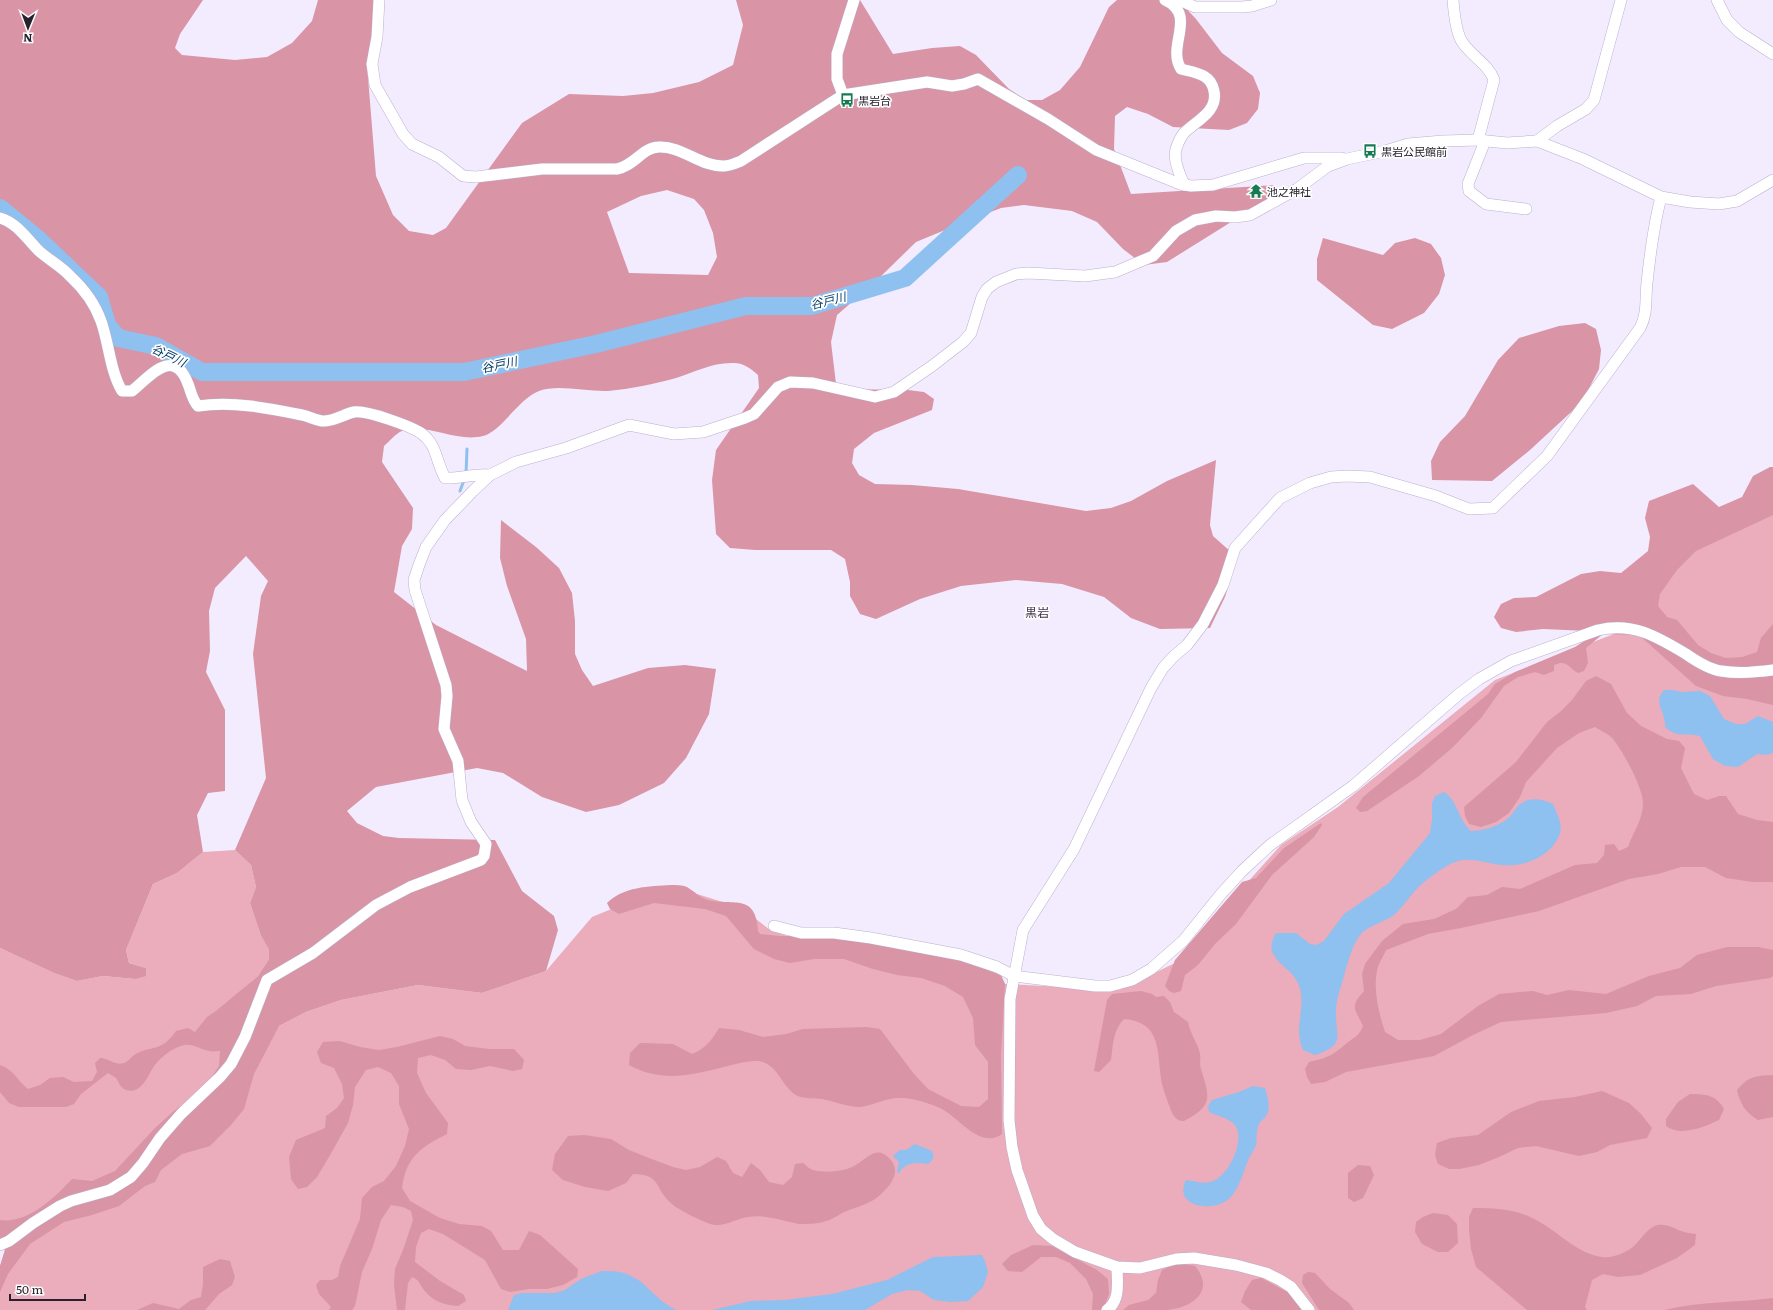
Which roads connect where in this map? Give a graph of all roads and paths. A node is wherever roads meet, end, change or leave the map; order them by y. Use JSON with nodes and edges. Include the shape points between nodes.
{"nodes":[{"id":1,"x":379,"y":0,"type":"edge"},
{"id":2,"x":854,"y":0,"type":"edge"},
{"id":3,"x":1165,"y":0,"type":"edge"},
{"id":4,"x":1179,"y":0,"type":"edge"},
{"id":5,"x":1271,"y":0,"type":"edge"},
{"id":6,"x":1453,"y":0,"type":"edge"},
{"id":7,"x":1621,"y":0,"type":"edge"},
{"id":8,"x":1717,"y":0,"type":"edge"},
{"id":9,"x":1773,"y":54,"type":"edge"},
{"id":10,"x":843,"y":95,"type":"junction"},
{"id":11,"x":1481,"y":140,"type":"junction"},
{"id":12,"x":1537,"y":141,"type":"junction"},
{"id":13,"x":1347,"y":159,"type":"junction"},
{"id":14,"x":1773,"y":180,"type":"edge"},
{"id":15,"x":1184,"y":185,"type":"junction"},
{"id":16,"x":1661,"y":197,"type":"junction"},
{"id":17,"x":1526,"y":209,"type":"dead end"},
{"id":18,"x":0,"y":218,"type":"edge"},
{"id":19,"x":486,"y":474,"type":"junction"},
{"id":20,"x":1773,"y":670,"type":"edge"},
{"id":21,"x":774,"y":926,"type":"dead end"},
{"id":22,"x":1014,"y":976,"type":"junction"},
{"id":23,"x":0,"y":1245,"type":"edge"},
{"id":24,"x":1117,"y":1267,"type":"junction"},
{"id":25,"x":1107,"y":1310,"type":"edge"},
{"id":26,"x":1309,"y":1310,"type":"edge"}],
"edges":[{"from":1,"to":10,"type":"street","via":[[372,64],[375,85],[381,99],[412,144],[439,157],[463,176],[476,177],[542,169],[617,169],[625,167],[653,148],[660,147],[679,151],[717,166],[725,166],[741,161]]},
{"from":2,"to":10,"type":"street","via":[[837,54],[837,79]]},
{"from":3,"to":15,"type":"street","via":[[1179,10],[1181,17],[1177,57],[1181,69],[1197,72],[1208,78],[1215,95],[1208,112],[1185,131],[1179,140],[1176,151],[1177,165]]},
{"from":4,"to":5,"type":"street","via":[[1195,7],[1242,7]]},
{"from":6,"to":11,"type":"street","via":[[1460,39],[1488,69],[1494,80]]},
{"from":7,"to":12,"type":"street","via":[[1594,100],[1586,109]]},
{"from":8,"to":9,"type":"street","via":[[1727,20],[1739,32]]},
{"from":10,"to":15,"type":"street","via":[[927,82],[952,86],[978,79],[1096,150]]},
{"from":11,"to":12,"type":"street"},
{"from":11,"to":13,"type":"street","via":[[1408,144]]},
{"from":11,"to":17,"type":"street","via":[[1468,191],[1486,204]]},
{"from":12,"to":16,"type":"street","via":[[1583,159]]},
{"from":13,"to":15,"type":"street","via":[[1304,158],[1218,184]]},
{"from":13,"to":19,"type":"street","via":[[1328,166],[1297,189],[1250,215],[1216,216],[1195,220],[1176,231],[1153,256],[1115,272],[1085,276],[1016,274],[996,282],[982,297],[971,333],[964,342],[894,392],[875,397],[814,383],[790,382],[778,387],[754,414],[709,430],[674,434],[629,425]]},
{"from":14,"to":16,"type":"street","via":[[1737,202],[1728,204]]},
{"from":16,"to":22,"type":"street","via":[[1647,283],[1645,319],[1548,456],[1502,502],[1493,508],[1469,509],[1436,496],[1370,477],[1331,477],[1310,483],[1280,498],[1235,548],[1223,585],[1203,624],[1187,645],[1163,668],[1151,688],[1074,849],[1023,930]]},
{"from":18,"to":19,"type":"street","via":[[6,219],[16,227],[41,252],[70,275],[95,307],[115,377],[122,391],[132,391],[152,372],[160,367],[171,366],[179,368],[184,374],[194,402],[198,406],[244,405],[275,409],[322,421],[356,412],[365,413],[403,424],[422,434],[435,450],[445,478]]},
{"from":19,"to":23,"type":"street","via":[[435,533],[423,554],[414,580],[418,600],[446,685],[444,730],[458,761],[462,800],[486,844],[484,856],[481,860],[410,887],[376,905],[313,952],[268,980],[231,1064],[181,1114],[131,1176],[110,1190],[60,1206]]},
{"from":20,"to":22,"type":"street","via":[[1747,673],[1721,671],[1700,664],[1648,632],[1611,627],[1511,662],[1479,679],[1353,786],[1270,845],[1232,882],[1183,941],[1151,969],[1132,980],[1110,986],[1059,983]]},
{"from":21,"to":22,"type":"street","via":[[801,933],[834,933],[871,938],[961,955],[997,967]]},
{"from":22,"to":24,"type":"street","via":[[1010,999],[1009,1120],[1012,1147],[1025,1196],[1041,1229],[1052,1240],[1075,1252]]},
{"from":24,"to":25,"type":"street","via":[[1117,1296]]},
{"from":24,"to":26,"type":"street","via":[[1140,1268],[1176,1259],[1194,1258],[1236,1264],[1280,1280],[1291,1287]]}]}
